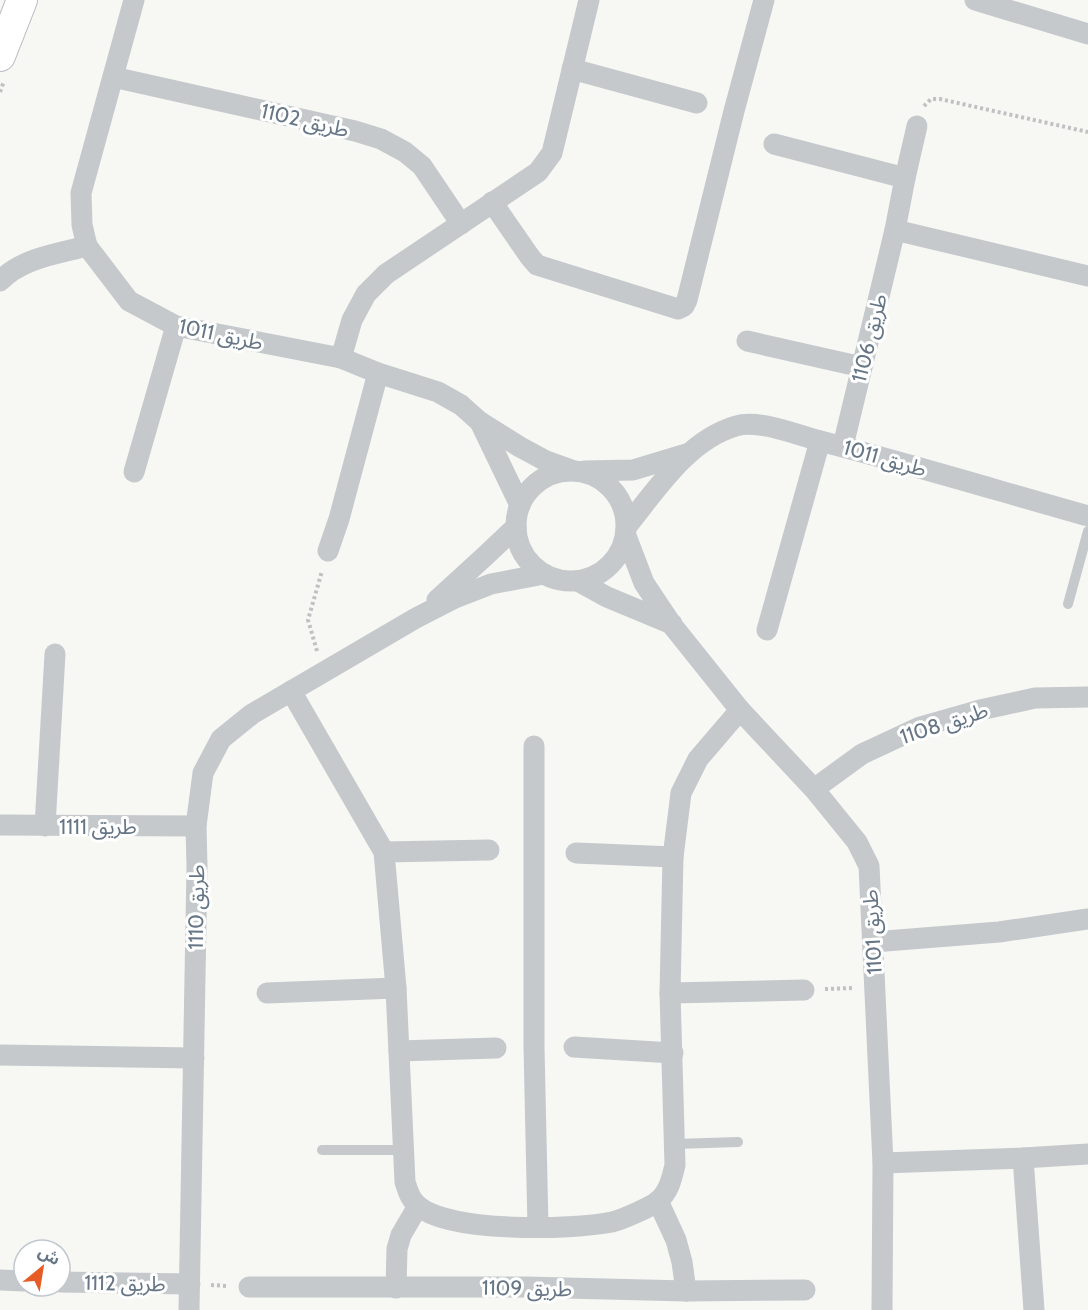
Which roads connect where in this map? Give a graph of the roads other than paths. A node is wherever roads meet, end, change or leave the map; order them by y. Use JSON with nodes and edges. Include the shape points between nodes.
{"nodes":[{"id":1,"x":22,"y":0,"type":"edge"},
{"id":2,"x":134,"y":0,"type":"edge"},
{"id":3,"x":589,"y":0,"type":"edge"},
{"id":4,"x":764,"y":0,"type":"edge"},
{"id":5,"x":975,"y":0,"type":"edge"},
{"id":6,"x":1088,"y":34,"type":"edge"},
{"id":7,"x":0,"y":56,"type":"edge"},
{"id":8,"x":572,"y":69,"type":"junction"},
{"id":9,"x":113,"y":77,"type":"junction"},
{"id":10,"x":697,"y":103,"type":"dead end"},
{"id":11,"x":917,"y":126,"type":"road end"},
{"id":12,"x":774,"y":144,"type":"dead end"},
{"id":13,"x":905,"y":178,"type":"junction"},
{"id":14,"x":492,"y":202,"type":"junction"},
{"id":15,"x":461,"y":224,"type":"junction"},
{"id":16,"x":895,"y":230,"type":"junction"},
{"id":17,"x":87,"y":246,"type":"junction"},
{"id":18,"x":1088,"y":276,"type":"edge"},
{"id":19,"x":0,"y":281,"type":"edge"},
{"id":20,"x":176,"y":326,"type":"junction"},
{"id":21,"x":747,"y":341,"type":"dead end"},
{"id":22,"x":341,"y":358,"type":"junction"},
{"id":23,"x":862,"y":367,"type":"junction"},
{"id":24,"x":378,"y":373,"type":"junction"},
{"id":25,"x":480,"y":422,"type":"junction"},
{"id":26,"x":820,"y":441,"type":"junction"},
{"id":27,"x":843,"y":446,"type":"junction"},
{"id":28,"x":686,"y":454,"type":"junction"},
{"id":29,"x":576,"y":471,"type":"junction"},
{"id":30,"x":134,"y":472,"type":"dead end"},
{"id":31,"x":520,"y":505,"type":"junction"},
{"id":32,"x":1088,"y":516,"type":"edge"},
{"id":33,"x":516,"y":527,"type":"junction"},
{"id":34,"x":626,"y":531,"type":"junction"},
{"id":35,"x":1088,"y":531,"type":"edge"},
{"id":36,"x":328,"y":551,"type":"road end"},
{"id":37,"x":544,"y":574,"type":"junction"},
{"id":38,"x":578,"y":581,"type":"junction"},
{"id":39,"x":1068,"y":604,"type":"dead end"},
{"id":40,"x":416,"y":618,"type":"junction"},
{"id":41,"x":672,"y":625,"type":"junction"},
{"id":42,"x":767,"y":630,"type":"dead end"},
{"id":43,"x":55,"y":654,"type":"dead end"},
{"id":44,"x":291,"y":692,"type":"junction"},
{"id":45,"x":1088,"y":697,"type":"edge"},
{"id":46,"x":740,"y":710,"type":"junction"},
{"id":47,"x":534,"y":746,"type":"dead end"},
{"id":48,"x":814,"y":789,"type":"junction"},
{"id":49,"x":0,"y":825,"type":"edge"},
{"id":50,"x":45,"y":826,"type":"junction"},
{"id":51,"x":196,"y":826,"type":"junction"},
{"id":52,"x":489,"y":850,"type":"dead end"},
{"id":53,"x":384,"y":852,"type":"junction"},
{"id":54,"x":576,"y":854,"type":"dead end"},
{"id":55,"x":673,"y":857,"type":"junction"},
{"id":56,"x":1088,"y":919,"type":"edge"},
{"id":57,"x":873,"y":942,"type":"junction"},
{"id":58,"x":396,"y":988,"type":"junction"},
{"id":59,"x":804,"y":990,"type":"road end"},
{"id":60,"x":267,"y":993,"type":"dead end"},
{"id":61,"x":670,"y":993,"type":"junction"},
{"id":62,"x":574,"y":1047,"type":"dead end"},
{"id":63,"x":496,"y":1048,"type":"dead end"},
{"id":64,"x":399,"y":1051,"type":"junction"},
{"id":65,"x":673,"y":1053,"type":"junction"},
{"id":66,"x":0,"y":1054,"type":"edge"},
{"id":67,"x":194,"y":1058,"type":"junction"},
{"id":68,"x":738,"y":1142,"type":"dead end"},
{"id":69,"x":675,"y":1144,"type":"junction"},
{"id":70,"x":322,"y":1150,"type":"dead end"},
{"id":71,"x":404,"y":1150,"type":"junction"},
{"id":72,"x":1088,"y":1154,"type":"edge"},
{"id":73,"x":1023,"y":1158,"type":"junction"},
{"id":74,"x":883,"y":1163,"type":"junction"},
{"id":75,"x":658,"y":1201,"type":"junction"},
{"id":76,"x":418,"y":1206,"type":"junction"},
{"id":77,"x":538,"y":1227,"type":"junction"},
{"id":78,"x":72,"y":1282,"type":"edge"},
{"id":79,"x":190,"y":1284,"type":"junction"},
{"id":80,"x":249,"y":1287,"type":"road end"},
{"id":81,"x":396,"y":1288,"type":"junction"},
{"id":82,"x":805,"y":1290,"type":"dead end"},
{"id":83,"x":686,"y":1291,"type":"junction"},
{"id":84,"x":189,"y":1310,"type":"edge"},
{"id":85,"x":882,"y":1310,"type":"edge"},
{"id":86,"x":1034,"y":1310,"type":"edge"}],
"edges":[{"from":1,"to":7,"type":"street"},
{"from":2,"to":9,"type":"street","name":"طريق 1011"},
{"from":3,"to":8,"type":"street"},
{"from":4,"to":14,"type":"street","via":[[684,306],[678,309],[537,265]]},
{"from":5,"to":6,"type":"street"},
{"from":8,"to":10,"type":"street"},
{"from":8,"to":14,"type":"street","via":[[552,153],[538,172]]},
{"from":9,"to":15,"type":"street","name":"طريق 1102","via":[[381,139],[422,166]]},
{"from":9,"to":17,"type":"street","name":"طريق 1011","via":[[81,194]]},
{"from":11,"to":13,"type":"street","name":"طريق 1106"},
{"from":12,"to":13,"type":"street"},
{"from":13,"to":16,"type":"street","name":"طريق 1106"},
{"from":14,"to":15,"type":"street"},
{"from":15,"to":22,"type":"street","via":[[386,274],[366,294],[352,320]]},
{"from":16,"to":18,"type":"street"},
{"from":16,"to":23,"type":"street","name":"طريق 1106"},
{"from":17,"to":19,"type":"street","via":[[37,259]]},
{"from":17,"to":20,"type":"street","name":"طريق 1011","via":[[129,301]]},
{"from":20,"to":22,"type":"street","name":"طريق 1011"},
{"from":20,"to":30,"type":"street"},
{"from":21,"to":23,"type":"street"},
{"from":22,"to":24,"type":"street","name":"طريق 1011"},
{"from":23,"to":27,"type":"street","name":"طريق 1106"},
{"from":24,"to":25,"type":"street","name":"طريق 1011","via":[[438,392]]},
{"from":24,"to":36,"type":"street"},
{"from":25,"to":29,"type":"street","name":"طريق 1011","via":[[546,461]]},
{"from":25,"to":31,"type":"street","name":"طريق 1011"},
{"from":26,"to":27,"type":"street","name":"طريق 1011"},
{"from":26,"to":28,"type":"street","name":"طريق 1011","via":[[756,424],[738,425]]},
{"from":26,"to":42,"type":"street"},
{"from":27,"to":32,"type":"street","name":"طريق 1011"},
{"from":28,"to":29,"type":"street","name":"طريق 1011","via":[[633,470]]},
{"from":28,"to":34,"type":"street","name":"طريق 1011"},
{"from":29,"to":31,"type":"street","via":[[549,475],[532,487]]},
{"from":29,"to":34,"type":"street","via":[[600,478],[614,491],[624,507]]},
{"from":31,"to":33,"type":"street"},
{"from":33,"to":37,"type":"street","via":[[525,555]]},
{"from":33,"to":40,"type":"street","name":"طريق 1110"},
{"from":34,"to":38,"type":"street","via":[[617,558],[600,573]]},
{"from":34,"to":41,"type":"street","name":"طريق 1101","via":[[644,583]]},
{"from":35,"to":39,"type":"lane"},
{"from":37,"to":38,"type":"street"},
{"from":37,"to":40,"type":"street","name":"طريق 1110","via":[[491,584]]},
{"from":38,"to":41,"type":"street","name":"طريق 1101"},
{"from":40,"to":44,"type":"street","name":"طريق 1110"},
{"from":41,"to":46,"type":"street","name":"طريق 1101"},
{"from":43,"to":50,"type":"street"},
{"from":44,"to":51,"type":"street","name":"طريق 1110","via":[[252,714],[221,739],[203,772]]},
{"from":44,"to":53,"type":"street"},
{"from":45,"to":48,"type":"street","name":"طريق 1108","via":[[1035,698],[920,727],[862,753]]},
{"from":46,"to":48,"type":"street","name":"طريق 1101"},
{"from":46,"to":55,"type":"street","via":[[698,759],[681,793]]},
{"from":47,"to":77,"type":"street"},
{"from":48,"to":57,"type":"street","name":"طريق 1101","via":[[857,842],[869,866]]},
{"from":49,"to":50,"type":"street","name":"طريق 1111"},
{"from":50,"to":51,"type":"street","name":"طريق 1111"},
{"from":51,"to":67,"type":"street","name":"طريق 1110"},
{"from":52,"to":53,"type":"street"},
{"from":53,"to":58,"type":"street"},
{"from":54,"to":55,"type":"street"},
{"from":55,"to":61,"type":"street"},
{"from":56,"to":57,"type":"street","via":[[999,932]]},
{"from":57,"to":74,"type":"street","name":"طريق 1101"},
{"from":58,"to":60,"type":"street"},
{"from":58,"to":64,"type":"street"},
{"from":59,"to":61,"type":"street"},
{"from":61,"to":65,"type":"street"},
{"from":62,"to":65,"type":"street"},
{"from":63,"to":64,"type":"street"},
{"from":64,"to":71,"type":"street"},
{"from":65,"to":69,"type":"street"},
{"from":66,"to":67,"type":"street"},
{"from":67,"to":79,"type":"street","name":"طريق 1110"},
{"from":68,"to":69,"type":"lane"},
{"from":69,"to":75,"type":"street","via":[[670,1185]]},
{"from":70,"to":71,"type":"lane"},
{"from":71,"to":76,"type":"street","via":[[405,1182]]},
{"from":72,"to":73,"type":"street"},
{"from":73,"to":74,"type":"street"},
{"from":73,"to":86,"type":"street"},
{"from":74,"to":85,"type":"street","name":"طريق 1101"},
{"from":75,"to":77,"type":"street","via":[[614,1222]]},
{"from":75,"to":83,"type":"street","via":[[676,1240]]},
{"from":76,"to":77,"type":"street","via":[[443,1218],[478,1225]]},
{"from":76,"to":81,"type":"street","via":[[397,1249]]},
{"from":78,"to":79,"type":"street","name":"طريق 1112"},
{"from":79,"to":84,"type":"street","name":"طريق 1110"},
{"from":80,"to":81,"type":"street","name":"طريق 1109"},
{"from":81,"to":83,"type":"street","name":"طريق 1109"},
{"from":82,"to":83,"type":"street","name":"طريق 1109"}]}
